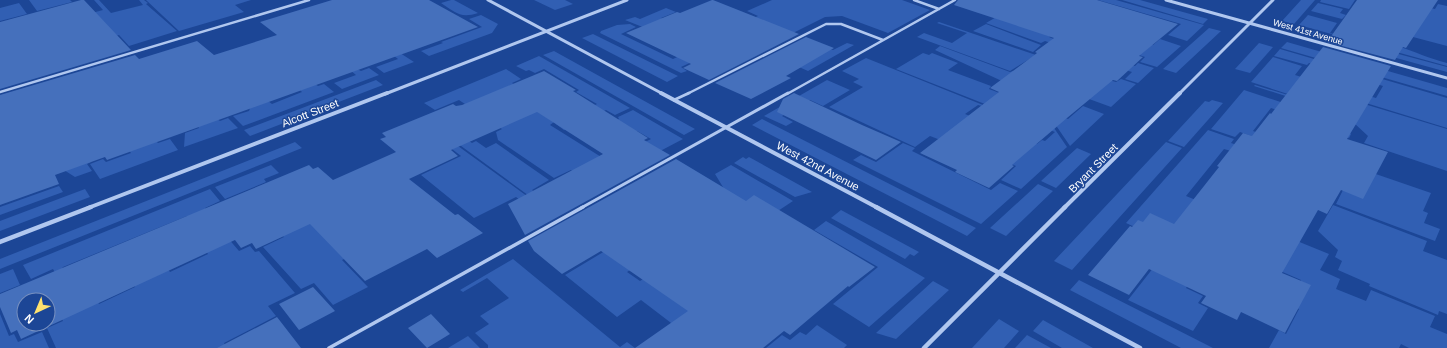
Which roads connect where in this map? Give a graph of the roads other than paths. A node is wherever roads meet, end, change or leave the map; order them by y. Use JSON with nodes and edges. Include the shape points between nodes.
{"nodes":[{"id":1,"x":309,"y":0,"type":"edge"},
{"id":2,"x":488,"y":0,"type":"edge"},
{"id":3,"x":627,"y":0,"type":"edge"},
{"id":4,"x":914,"y":0,"type":"edge"},
{"id":5,"x":955,"y":0,"type":"edge"},
{"id":6,"x":1166,"y":0,"type":"edge"},
{"id":7,"x":1273,"y":0,"type":"edge"},
{"id":8,"x":939,"y":9,"type":"junction"},
{"id":9,"x":1250,"y":23,"type":"junction"},
{"id":10,"x":546,"y":31,"type":"junction"},
{"id":11,"x":883,"y":40,"type":"junction"},
{"id":12,"x":1447,"y":78,"type":"edge"},
{"id":13,"x":0,"y":92,"type":"edge"},
{"id":14,"x":674,"y":100,"type":"junction"},
{"id":15,"x":726,"y":127,"type":"junction"},
{"id":16,"x":0,"y":242,"type":"edge"},
{"id":17,"x":999,"y":273,"type":"junction"},
{"id":18,"x":329,"y":348,"type":"edge"},
{"id":19,"x":924,"y":348,"type":"edge"},
{"id":20,"x":1140,"y":348,"type":"edge"}],
"edges":[{"from":1,"to":13,"type":"lane"},
{"from":2,"to":10,"type":"street","name":"West 42nd Avenue"},
{"from":3,"to":10,"type":"street","name":"Alcott Street"},
{"from":4,"to":8,"type":"lane"},
{"from":5,"to":8,"type":"lane"},
{"from":6,"to":9,"type":"street","name":"West 41st Avenue"},
{"from":7,"to":9,"type":"street","name":"Bryant Street"},
{"from":8,"to":11,"type":"lane"},
{"from":9,"to":12,"type":"street","name":"West 41st Avenue"},
{"from":9,"to":17,"type":"street","name":"Bryant Street"},
{"from":10,"to":14,"type":"street","name":"West 42nd Avenue"},
{"from":10,"to":16,"type":"street","name":"Alcott Street"},
{"from":11,"to":14,"type":"lane","via":[[841,24],[826,24]]},
{"from":11,"to":15,"type":"lane"},
{"from":14,"to":15,"type":"street","name":"West 42nd Avenue"},
{"from":15,"to":17,"type":"street","name":"West 42nd Avenue"},
{"from":15,"to":18,"type":"lane"},
{"from":17,"to":19,"type":"street","name":"Bryant Street"},
{"from":17,"to":20,"type":"street","name":"West 42nd Avenue"}]}
